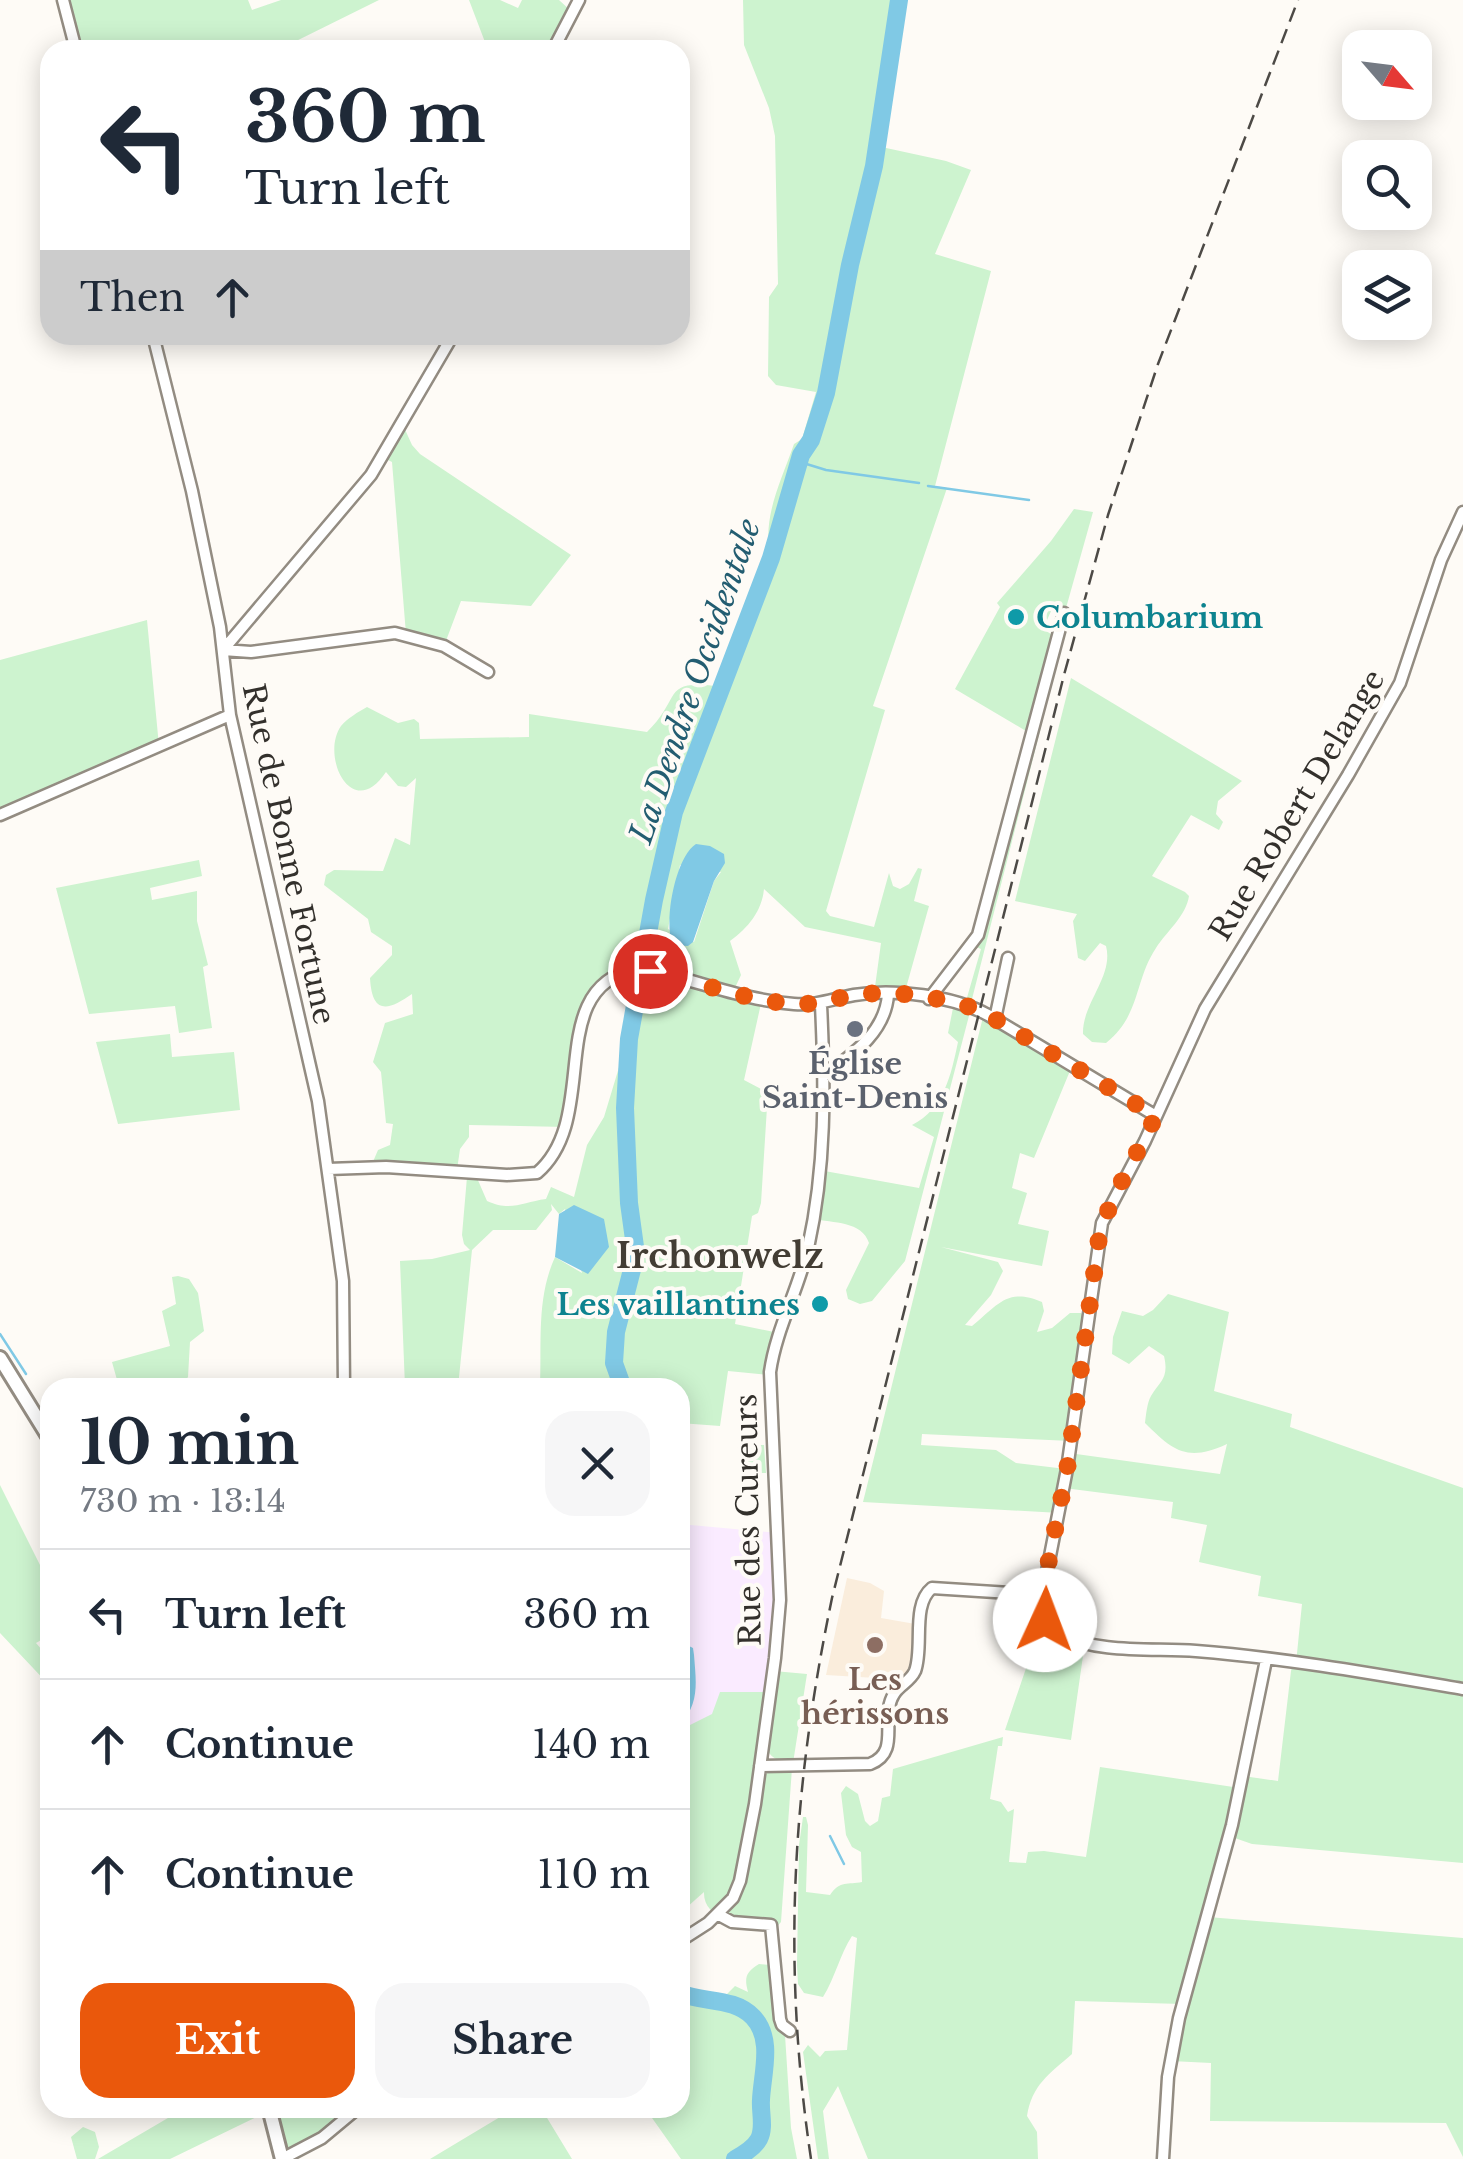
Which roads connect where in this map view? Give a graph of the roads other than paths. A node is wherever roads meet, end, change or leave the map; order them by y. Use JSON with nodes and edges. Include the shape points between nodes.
{"nodes":[{"id":1,"x":63,"y":0,"type":"edge"},
{"id":2,"x":579,"y":0,"type":"edge"},
{"id":3,"x":73,"y":40,"type":"edge"},
{"id":4,"x":557,"y":40,"type":"edge"},
{"id":5,"x":156,"y":345,"type":"edge"},
{"id":6,"x":447,"y":345,"type":"edge"},
{"id":7,"x":1463,"y":512,"type":"edge"},
{"id":8,"x":1064,"y":613,"type":"dead end"},
{"id":9,"x":222,"y":650,"type":"junction"},
{"id":10,"x":488,"y":672,"type":"dead end"},
{"id":11,"x":230,"y":715,"type":"junction"},
{"id":12,"x":0,"y":815,"type":"edge"},
{"id":13,"x":1008,"y":958,"type":"dead end"},
{"id":14,"x":888,"y":995,"type":"junction"},
{"id":15,"x":929,"y":998,"type":"junction"},
{"id":16,"x":821,"y":1004,"type":"junction"},
{"id":17,"x":995,"y":1019,"type":"junction"},
{"id":18,"x":824,"y":1076,"type":"junction"},
{"id":19,"x":1156,"y":1116,"type":"junction"},
{"id":20,"x":328,"y":1169,"type":"junction"},
{"id":21,"x":0,"y":1358,"type":"edge"},
{"id":22,"x":344,"y":1378,"type":"edge"},
{"id":23,"x":40,"y":1423,"type":"edge"},
{"id":24,"x":1042,"y":1595,"type":"junction"},
{"id":25,"x":1266,"y":1660,"type":"junction"},
{"id":26,"x":1463,"y":1689,"type":"edge"},
{"id":27,"x":760,"y":1766,"type":"junction"},
{"id":28,"x":719,"y":1915,"type":"junction"},
{"id":29,"x":690,"y":1934,"type":"edge"},
{"id":30,"x":790,"y":2032,"type":"dead end"},
{"id":31,"x":272,"y":2118,"type":"edge"},
{"id":32,"x":346,"y":2118,"type":"edge"},
{"id":33,"x":282,"y":2159,"type":"edge"},
{"id":34,"x":1163,"y":2159,"type":"edge"}],
"edges":[{"from":1,"to":3,"type":"street"},
{"from":2,"to":4,"type":"street"},
{"from":5,"to":9,"type":"street","name":"Rue de Bonne Fortune"},
{"from":6,"to":9,"type":"street","via":[[359,493]]},
{"from":7,"to":19,"type":"street","name":"Rue Robert Delange","via":[[1400,684],[1204,1009]]},
{"from":8,"to":15,"type":"street","via":[[978,935]]},
{"from":9,"to":10,"type":"street","via":[[395,633],[444,646]]},
{"from":9,"to":11,"type":"street","name":"Rue de Bonne Fortune"},
{"from":11,"to":12,"type":"street"},
{"from":11,"to":20,"type":"street","name":"Rue de Bonne Fortune"},
{"from":13,"to":17,"type":"street"},
{"from":14,"to":15,"type":"street"},
{"from":14,"to":16,"type":"street"},
{"from":14,"to":18,"type":"street","via":[[870,1038]]},
{"from":15,"to":17,"type":"street"},
{"from":16,"to":18,"type":"street","name":"Rue des Cureurs"},
{"from":16,"to":20,"type":"street","via":[[762,999],[637,968],[618,974],[582,1014],[568,1122],[536,1172]]},
{"from":17,"to":19,"type":"street"},
{"from":18,"to":27,"type":"street","name":"Rue des Cureurs","via":[[813,1219],[770,1372],[780,1600]]},
{"from":19,"to":24,"type":"street","name":"Rue Robert Delange","via":[[1102,1224]]},
{"from":20,"to":22,"type":"street","name":"Rue de Bonne Fortune","via":[[343,1281]]},
{"from":21,"to":23,"type":"main road"},
{"from":24,"to":25,"type":"street","via":[[1047,1624],[1066,1637]]},
{"from":24,"to":27,"type":"street","via":[[932,1588],[924,1600],[914,1672],[893,1695],[880,1760]]},
{"from":25,"to":26,"type":"street"},
{"from":25,"to":34,"type":"street","via":[[1232,1825],[1179,2018]]},
{"from":27,"to":28,"type":"street","name":"Rue des Cureurs","via":[[740,1882]]},
{"from":28,"to":29,"type":"street","name":"Rue des Cureurs"},
{"from":28,"to":30,"type":"street","via":[[771,1925],[780,2019]]},
{"from":31,"to":33,"type":"main road"},
{"from":32,"to":33,"type":"street"}]}
